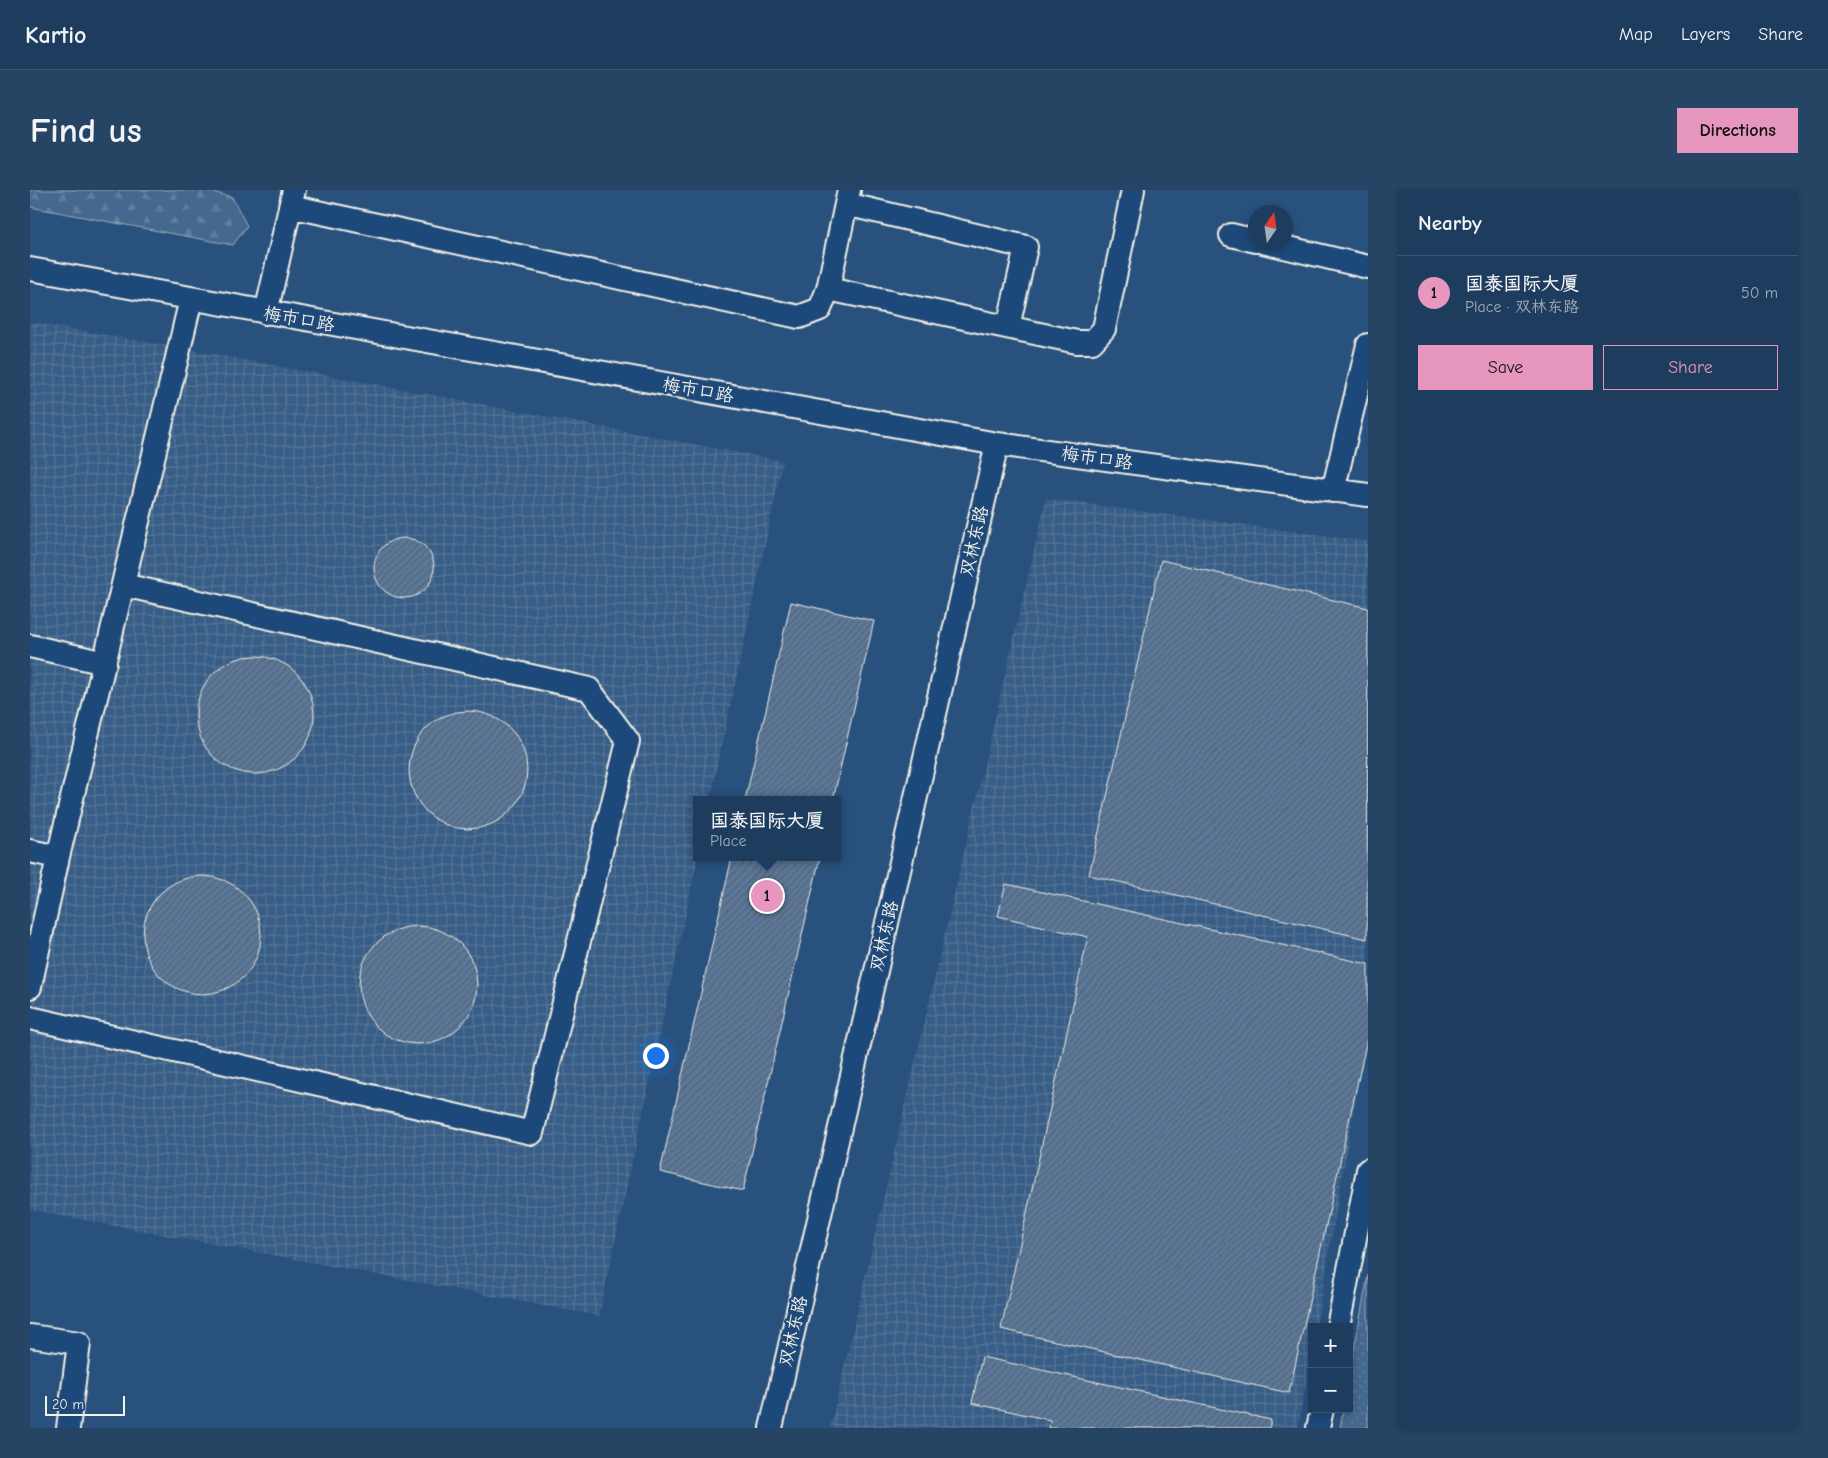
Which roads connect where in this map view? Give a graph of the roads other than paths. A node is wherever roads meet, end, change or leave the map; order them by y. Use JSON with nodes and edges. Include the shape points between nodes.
{"nodes":[{"id":1,"x":1133,"y":190,"type":"edge"},
{"id":2,"x":848,"y":197,"type":"edge"},
{"id":3,"x":292,"y":198,"type":"edge"},
{"id":4,"x":1231,"y":235,"type":"dead end"},
{"id":5,"x":1248,"y":239,"type":"edge"},
{"id":6,"x":1293,"y":249,"type":"edge"},
{"id":7,"x":1368,"y":267,"type":"edge"},
{"id":8,"x":30,"y":269,"type":"edge"},
{"id":9,"x":828,"y":289,"type":"junction"},
{"id":10,"x":191,"y":299,"type":"junction"},
{"id":11,"x":266,"y":313,"type":"junction"},
{"id":12,"x":1008,"y":327,"type":"junction"},
{"id":13,"x":1368,"y":345,"type":"edge"},
{"id":14,"x":997,"y":444,"type":"junction"},
{"id":15,"x":1334,"y":491,"type":"junction"},
{"id":16,"x":1368,"y":496,"type":"edge"},
{"id":17,"x":123,"y":585,"type":"junction"},
{"id":18,"x":30,"y":646,"type":"edge"},
{"id":19,"x":105,"y":663,"type":"junction"},
{"id":20,"x":30,"y":851,"type":"edge"},
{"id":21,"x":58,"y":858,"type":"junction"},
{"id":22,"x":30,"y":987,"type":"edge"},
{"id":23,"x":30,"y":1018,"type":"edge"},
{"id":24,"x":1368,"y":1172,"type":"edge"},
{"id":25,"x":1339,"y":1323,"type":"edge"},
{"id":26,"x":30,"y":1336,"type":"edge"},
{"id":27,"x":1321,"y":1413,"type":"edge"},
{"id":28,"x":68,"y":1428,"type":"edge"},
{"id":29,"x":771,"y":1428,"type":"edge"},
{"id":30,"x":1318,"y":1428,"type":"edge"}],
"edges":[{"from":1,"to":12,"type":"street","via":[[1104,329],[1092,342],[1077,342]]},
{"from":2,"to":9,"type":"street"},
{"from":2,"to":12,"type":"street","via":[[1026,247]]},
{"from":3,"to":9,"type":"street","via":[[799,316],[820,309]]},
{"from":3,"to":11,"type":"street"},
{"from":4,"to":5,"type":"street"},
{"from":6,"to":7,"type":"street"},
{"from":8,"to":10,"type":"street","name":"梅市口路"},
{"from":9,"to":12,"type":"street"},
{"from":10,"to":11,"type":"street","name":"梅市口路"},
{"from":10,"to":17,"type":"street"},
{"from":11,"to":14,"type":"street","name":"梅市口路"},
{"from":13,"to":15,"type":"street"},
{"from":14,"to":15,"type":"street","name":"梅市口路"},
{"from":14,"to":29,"type":"street","name":"双林东路"},
{"from":15,"to":16,"type":"street","name":"梅市口路"},
{"from":17,"to":19,"type":"street"},
{"from":17,"to":23,"type":"street","via":[[589,689],[628,741],[532,1134]]},
{"from":18,"to":19,"type":"street"},
{"from":19,"to":21,"type":"street"},
{"from":20,"to":21,"type":"street"},
{"from":21,"to":22,"type":"street"},
{"from":24,"to":25,"type":"street"},
{"from":26,"to":28,"type":"street","via":[[79,1342]]},
{"from":27,"to":30,"type":"street"}]}
